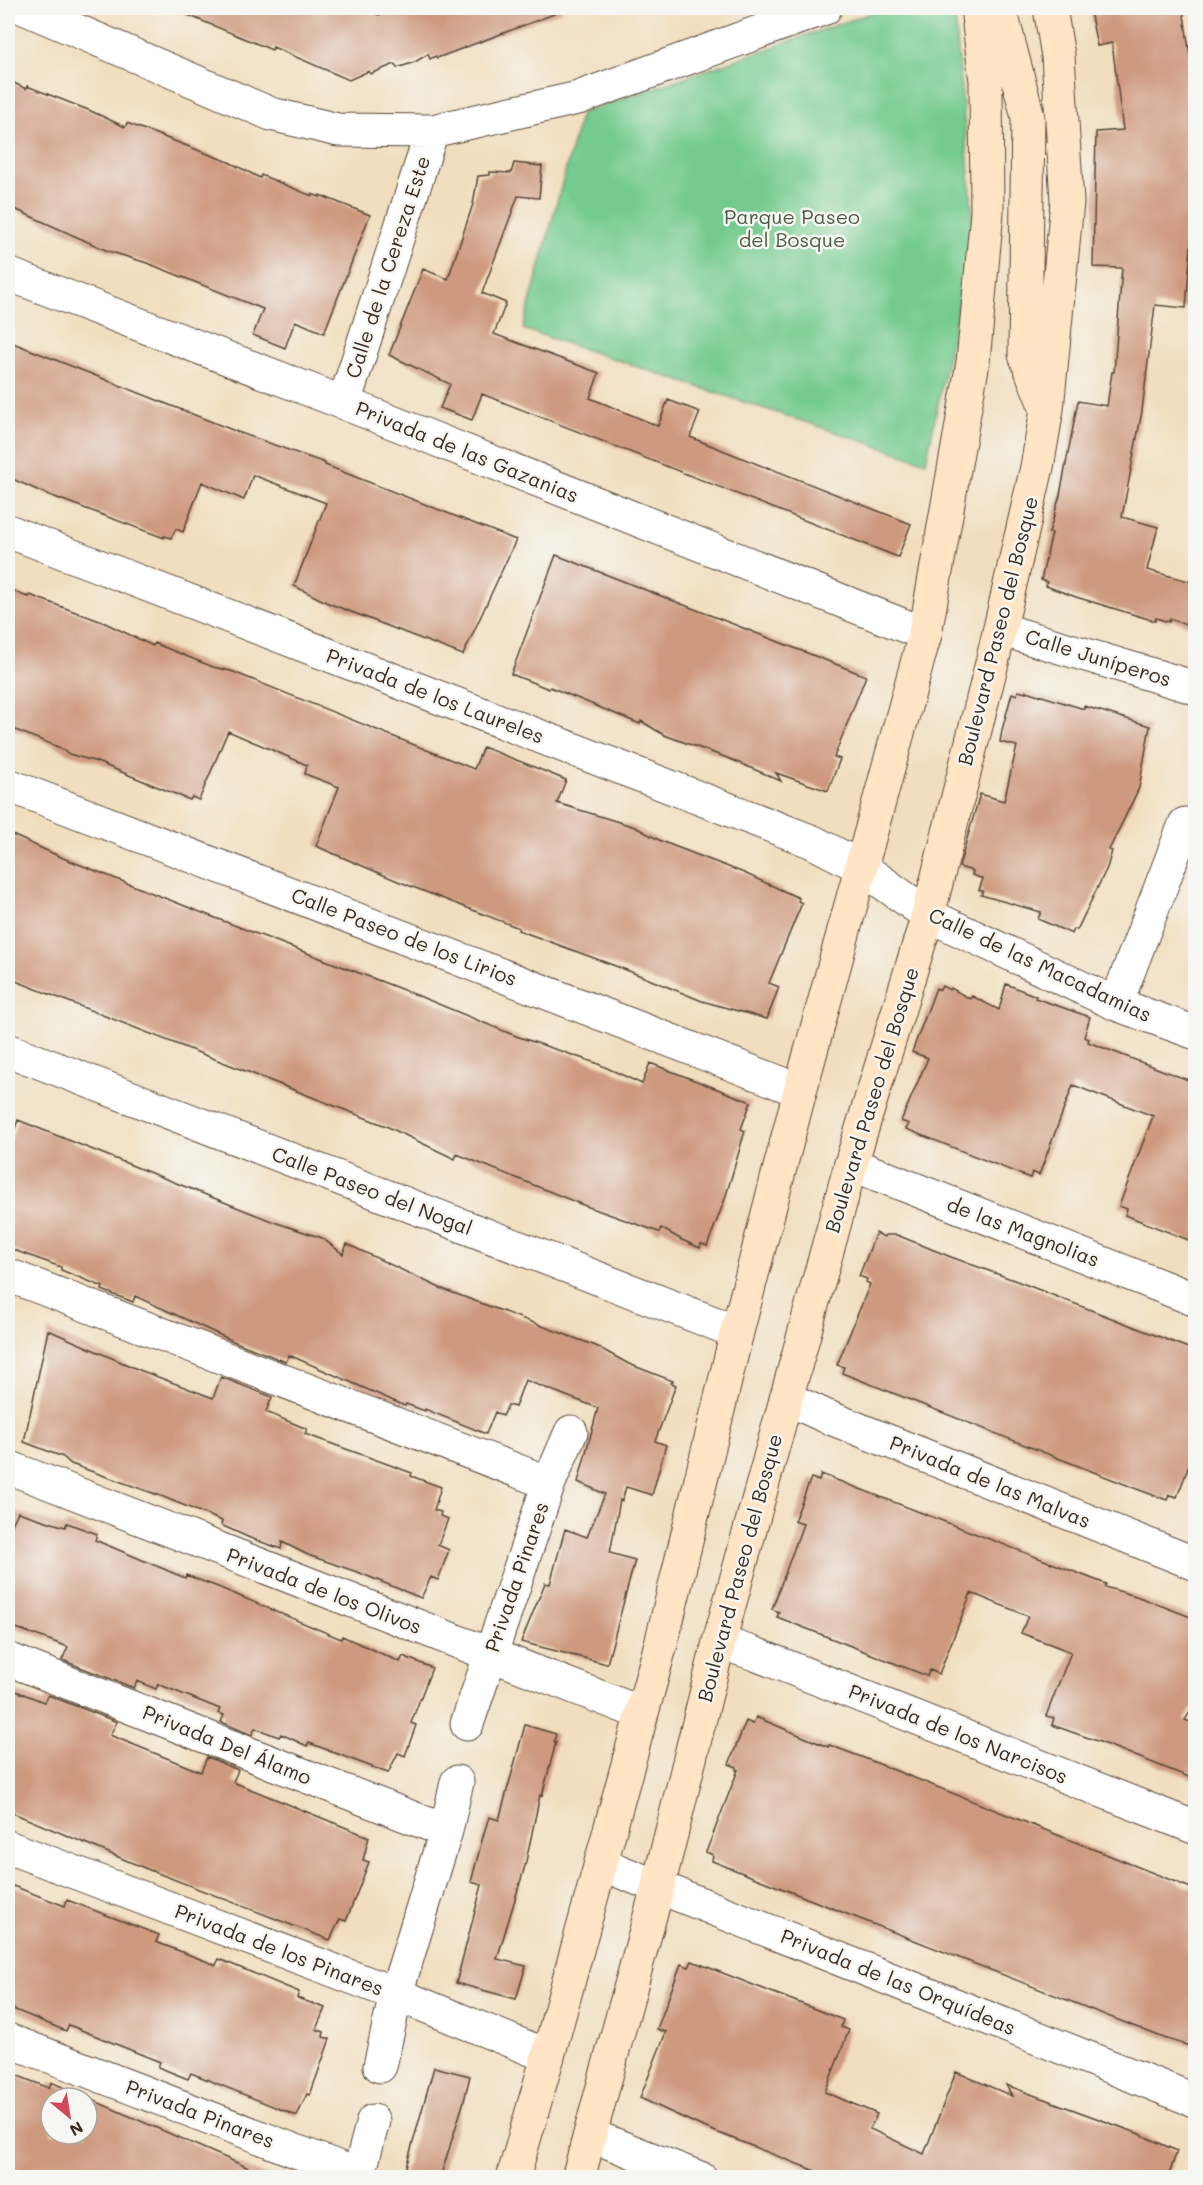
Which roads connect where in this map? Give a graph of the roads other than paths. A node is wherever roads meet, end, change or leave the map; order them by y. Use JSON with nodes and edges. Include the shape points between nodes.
{"nodes":[{"id":1,"x":24,"y":8,"type":"edge"},
{"id":2,"x":825,"y":8,"type":"edge"},
{"id":3,"x":977,"y":8,"type":"edge"},
{"id":4,"x":999,"y":8,"type":"edge"},
{"id":5,"x":1050,"y":8,"type":"edge"},
{"id":6,"x":432,"y":131,"type":"junction"},
{"id":7,"x":8,"y":274,"type":"edge"},
{"id":8,"x":344,"y":403,"type":"junction"},
{"id":9,"x":1047,"y":409,"type":"junction"},
{"id":10,"x":8,"y":531,"type":"edge"},
{"id":11,"x":1000,"y":629,"type":"junction"},
{"id":12,"x":925,"y":634,"type":"junction"},
{"id":13,"x":1196,"y":687,"type":"edge"},
{"id":14,"x":8,"y":785,"type":"edge"},
{"id":15,"x":1185,"y":824,"type":"dead end"},
{"id":16,"x":861,"y":867,"type":"junction"},
{"id":17,"x":928,"y":915,"type":"junction"},
{"id":18,"x":1116,"y":1004,"type":"junction"},
{"id":19,"x":1196,"y":1033,"type":"edge"},
{"id":20,"x":8,"y":1050,"type":"edge"},
{"id":21,"x":800,"y":1092,"type":"junction"},
{"id":22,"x":850,"y":1164,"type":"junction"},
{"id":23,"x":8,"y":1275,"type":"edge"},
{"id":24,"x":1196,"y":1300,"type":"edge"},
{"id":25,"x":736,"y":1332,"type":"junction"},
{"id":26,"x":786,"y":1398,"type":"junction"},
{"id":27,"x":571,"y":1432,"type":"dead end"},
{"id":28,"x":8,"y":1467,"type":"edge"},
{"id":29,"x":549,"y":1484,"type":"junction"},
{"id":30,"x":1196,"y":1564,"type":"edge"},
{"id":31,"x":719,"y":1642,"type":"junction"},
{"id":32,"x":490,"y":1655,"type":"junction"},
{"id":33,"x":8,"y":1659,"type":"edge"},
{"id":34,"x":641,"y":1713,"type":"junction"},
{"id":35,"x":467,"y":1724,"type":"dead end"},
{"id":36,"x":457,"y":1782,"type":"dead end"},
{"id":37,"x":1196,"y":1828,"type":"edge"},
{"id":38,"x":446,"y":1831,"type":"junction"},
{"id":39,"x":8,"y":1848,"type":"edge"},
{"id":40,"x":601,"y":1864,"type":"junction"},
{"id":41,"x":658,"y":1887,"type":"junction"},
{"id":42,"x":396,"y":1994,"type":"junction"},
{"id":43,"x":8,"y":2040,"type":"edge"},
{"id":44,"x":548,"y":2056,"type":"junction"},
{"id":45,"x":380,"y":2066,"type":"dead end"},
{"id":46,"x":1196,"y":2101,"type":"edge"},
{"id":47,"x":374,"y":2121,"type":"dead end"},
{"id":48,"x":590,"y":2135,"type":"junction"},
{"id":49,"x":358,"y":2176,"type":"edge"},
{"id":50,"x":513,"y":2178,"type":"edge"},
{"id":51,"x":578,"y":2178,"type":"edge"},
{"id":52,"x":700,"y":2178,"type":"edge"}],
"edges":[{"from":1,"to":6,"type":"street","via":[[272,114],[338,130]]},
{"from":2,"to":6,"type":"street","via":[[578,98]]},
{"from":3,"to":12,"type":"street","via":[[986,81],[987,212],[972,362]]},
{"from":4,"to":9,"type":"street","via":[[1028,117],[1025,355]]},
{"from":5,"to":9,"type":"street","name":"Boulevard Paseo del Bosque","via":[[1058,56],[1067,202]]},
{"from":6,"to":8,"type":"street","name":"Calle de la Cereza Este"},
{"from":7,"to":8,"type":"street","name":"Privada de las Gazanias"},
{"from":8,"to":12,"type":"street","name":"Privada de las Gazanias"},
{"from":9,"to":11,"type":"street","name":"Boulevard Paseo del Bosque"},
{"from":10,"to":16,"type":"street","name":"Privada de los Laureles","via":[[813,842]]},
{"from":11,"to":13,"type":"street","name":"Calle Juníperos"},
{"from":11,"to":17,"type":"street","name":"Boulevard Paseo del Bosque"},
{"from":12,"to":16,"type":"street"},
{"from":14,"to":21,"type":"street","name":"Calle Paseo de los Lirios"},
{"from":15,"to":18,"type":"street"},
{"from":16,"to":17,"type":"street","name":"Calle de las Macadamias"},
{"from":16,"to":21,"type":"street"},
{"from":17,"to":18,"type":"street","name":"Calle de las Macadamias"},
{"from":17,"to":22,"type":"street","name":"Boulevard Paseo del Bosque"},
{"from":18,"to":19,"type":"street","name":"Calle de las Macadamias"},
{"from":20,"to":25,"type":"street","name":"Calle Paseo del Nogal"},
{"from":21,"to":25,"type":"street"},
{"from":22,"to":24,"type":"street","name":"de las Magnolias"},
{"from":22,"to":26,"type":"street","name":"Boulevard Paseo del Bosque"},
{"from":23,"to":29,"type":"street"},
{"from":25,"to":34,"type":"street"},
{"from":26,"to":30,"type":"street","name":"Privada de las Malvas"},
{"from":26,"to":31,"type":"street","name":"Boulevard Paseo del Bosque"},
{"from":27,"to":29,"type":"street","name":"Privada Pinares"},
{"from":28,"to":32,"type":"street","name":"Privada de los Olivos"},
{"from":29,"to":32,"type":"street","name":"Privada Pinares"},
{"from":31,"to":37,"type":"street","name":"Privada de los Narcisos"},
{"from":31,"to":41,"type":"street","name":"Boulevard Paseo del Bosque"},
{"from":32,"to":34,"type":"street","name":"Privada de los Olivos"},
{"from":32,"to":35,"type":"street","name":"Privada Pinares"},
{"from":33,"to":38,"type":"street","name":"Privada Del Álamo"},
{"from":34,"to":40,"type":"street"},
{"from":36,"to":38,"type":"street"},
{"from":38,"to":42,"type":"street"},
{"from":39,"to":42,"type":"street","name":"Privada de los Pinares"},
{"from":40,"to":41,"type":"street","name":"Privada de las Orquídeas"},
{"from":40,"to":44,"type":"street"},
{"from":41,"to":46,"type":"street","name":"Privada de las Orquídeas"},
{"from":41,"to":48,"type":"street","name":"Boulevard Paseo del Bosque"},
{"from":42,"to":44,"type":"street","name":"Privada de los Pinares"},
{"from":42,"to":45,"type":"street"},
{"from":43,"to":49,"type":"street","name":"Privada Pinares"},
{"from":44,"to":50,"type":"street"},
{"from":47,"to":49,"type":"street","name":"Privada Pinares"},
{"from":48,"to":51,"type":"street","name":"Boulevard Paseo del Bosque"},
{"from":48,"to":52,"type":"street"}]}
